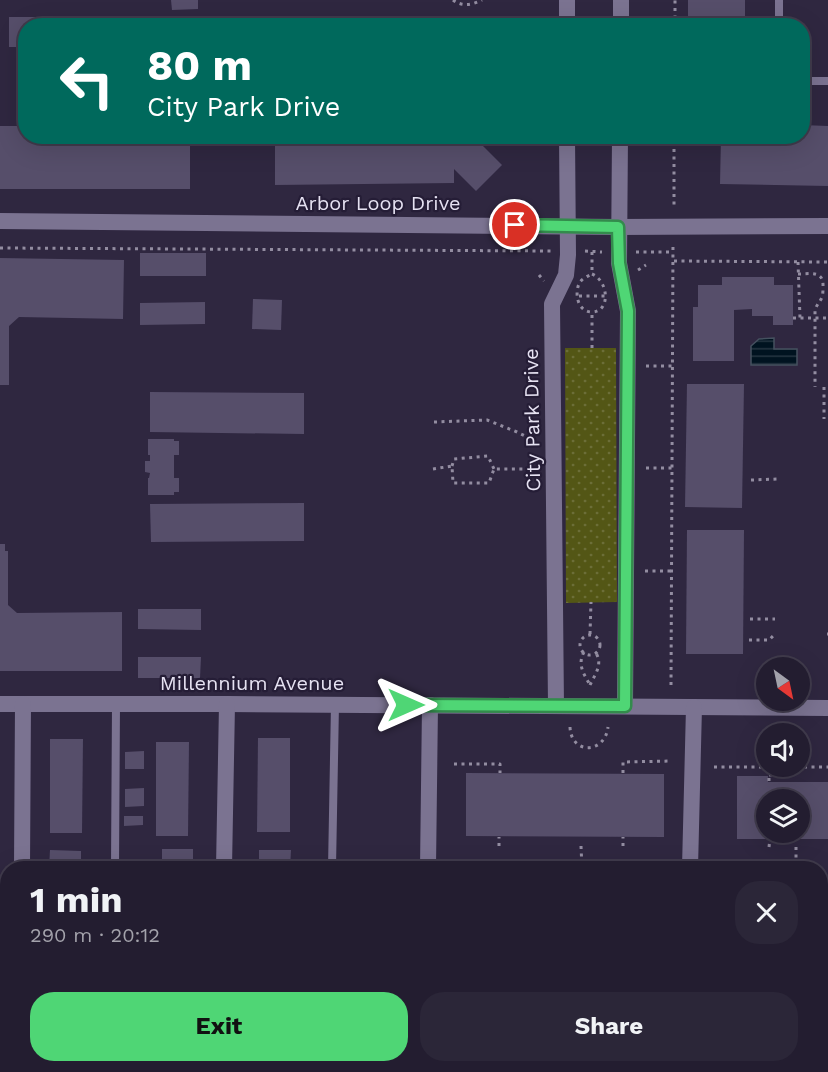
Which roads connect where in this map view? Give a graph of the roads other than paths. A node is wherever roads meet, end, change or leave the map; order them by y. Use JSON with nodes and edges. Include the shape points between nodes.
{"nodes":[{"id":1,"x":567,"y":0,"type":"edge"},
{"id":2,"x":621,"y":0,"type":"edge"},
{"id":3,"x":779,"y":0,"type":"edge"},
{"id":4,"x":567,"y":18,"type":"edge"},
{"id":5,"x":621,"y":18,"type":"edge"},
{"id":6,"x":779,"y":18,"type":"edge"},
{"id":7,"x":810,"y":81,"type":"edge"},
{"id":8,"x":828,"y":81,"type":"edge"},
{"id":9,"x":567,"y":144,"type":"edge"},
{"id":10,"x":620,"y":144,"type":"edge"},
{"id":11,"x":0,"y":221,"type":"edge"},
{"id":12,"x":568,"y":226,"type":"junction"},
{"id":13,"x":828,"y":226,"type":"edge"},
{"id":14,"x":618,"y":227,"type":"junction"},
{"id":15,"x":0,"y":704,"type":"edge"},
{"id":16,"x":23,"y":704,"type":"junction"},
{"id":17,"x":116,"y":704,"type":"junction"},
{"id":18,"x":227,"y":704,"type":"junction"},
{"id":19,"x":335,"y":704,"type":"junction"},
{"id":20,"x":430,"y":705,"type":"junction"},
{"id":21,"x":556,"y":706,"type":"junction"},
{"id":22,"x":625,"y":706,"type":"junction"},
{"id":23,"x":694,"y":707,"type":"junction"},
{"id":24,"x":828,"y":708,"type":"edge"},
{"id":25,"x":22,"y":861,"type":"edge"},
{"id":26,"x":115,"y":861,"type":"edge"},
{"id":27,"x":224,"y":861,"type":"edge"},
{"id":28,"x":332,"y":861,"type":"edge"},
{"id":29,"x":428,"y":861,"type":"edge"},
{"id":30,"x":690,"y":861,"type":"edge"}],
"edges":[{"from":1,"to":4,"type":"street"},
{"from":2,"to":5,"type":"street"},
{"from":3,"to":6,"type":"lane"},
{"from":7,"to":8,"type":"lane"},
{"from":9,"to":12,"type":"street","name":"City Park Drive"},
{"from":10,"to":14,"type":"street"},
{"from":11,"to":12,"type":"street","name":"Arbor Loop Drive"},
{"from":12,"to":14,"type":"street","name":"Arbor Loop Drive"},
{"from":12,"to":21,"type":"street","name":"City Park Drive","via":[[566,275],[552,304]]},
{"from":13,"to":14,"type":"street","name":"Arbor Loop Drive"},
{"from":14,"to":22,"type":"street","via":[[619,263],[628,311]]},
{"from":15,"to":16,"type":"street","name":"Millennium Avenue"},
{"from":16,"to":17,"type":"street","name":"Millennium Avenue"},
{"from":16,"to":25,"type":"street"},
{"from":17,"to":18,"type":"street","name":"Millennium Avenue"},
{"from":17,"to":26,"type":"lane"},
{"from":18,"to":19,"type":"street","name":"Millennium Avenue"},
{"from":18,"to":27,"type":"street"},
{"from":19,"to":20,"type":"street","name":"Millennium Avenue"},
{"from":19,"to":28,"type":"lane"},
{"from":20,"to":21,"type":"street","name":"Millennium Avenue"},
{"from":20,"to":29,"type":"street"},
{"from":21,"to":22,"type":"street","name":"Millennium Avenue"},
{"from":22,"to":23,"type":"street","name":"Millennium Avenue"},
{"from":23,"to":24,"type":"street","name":"Millennium Avenue"},
{"from":23,"to":30,"type":"street"}]}
